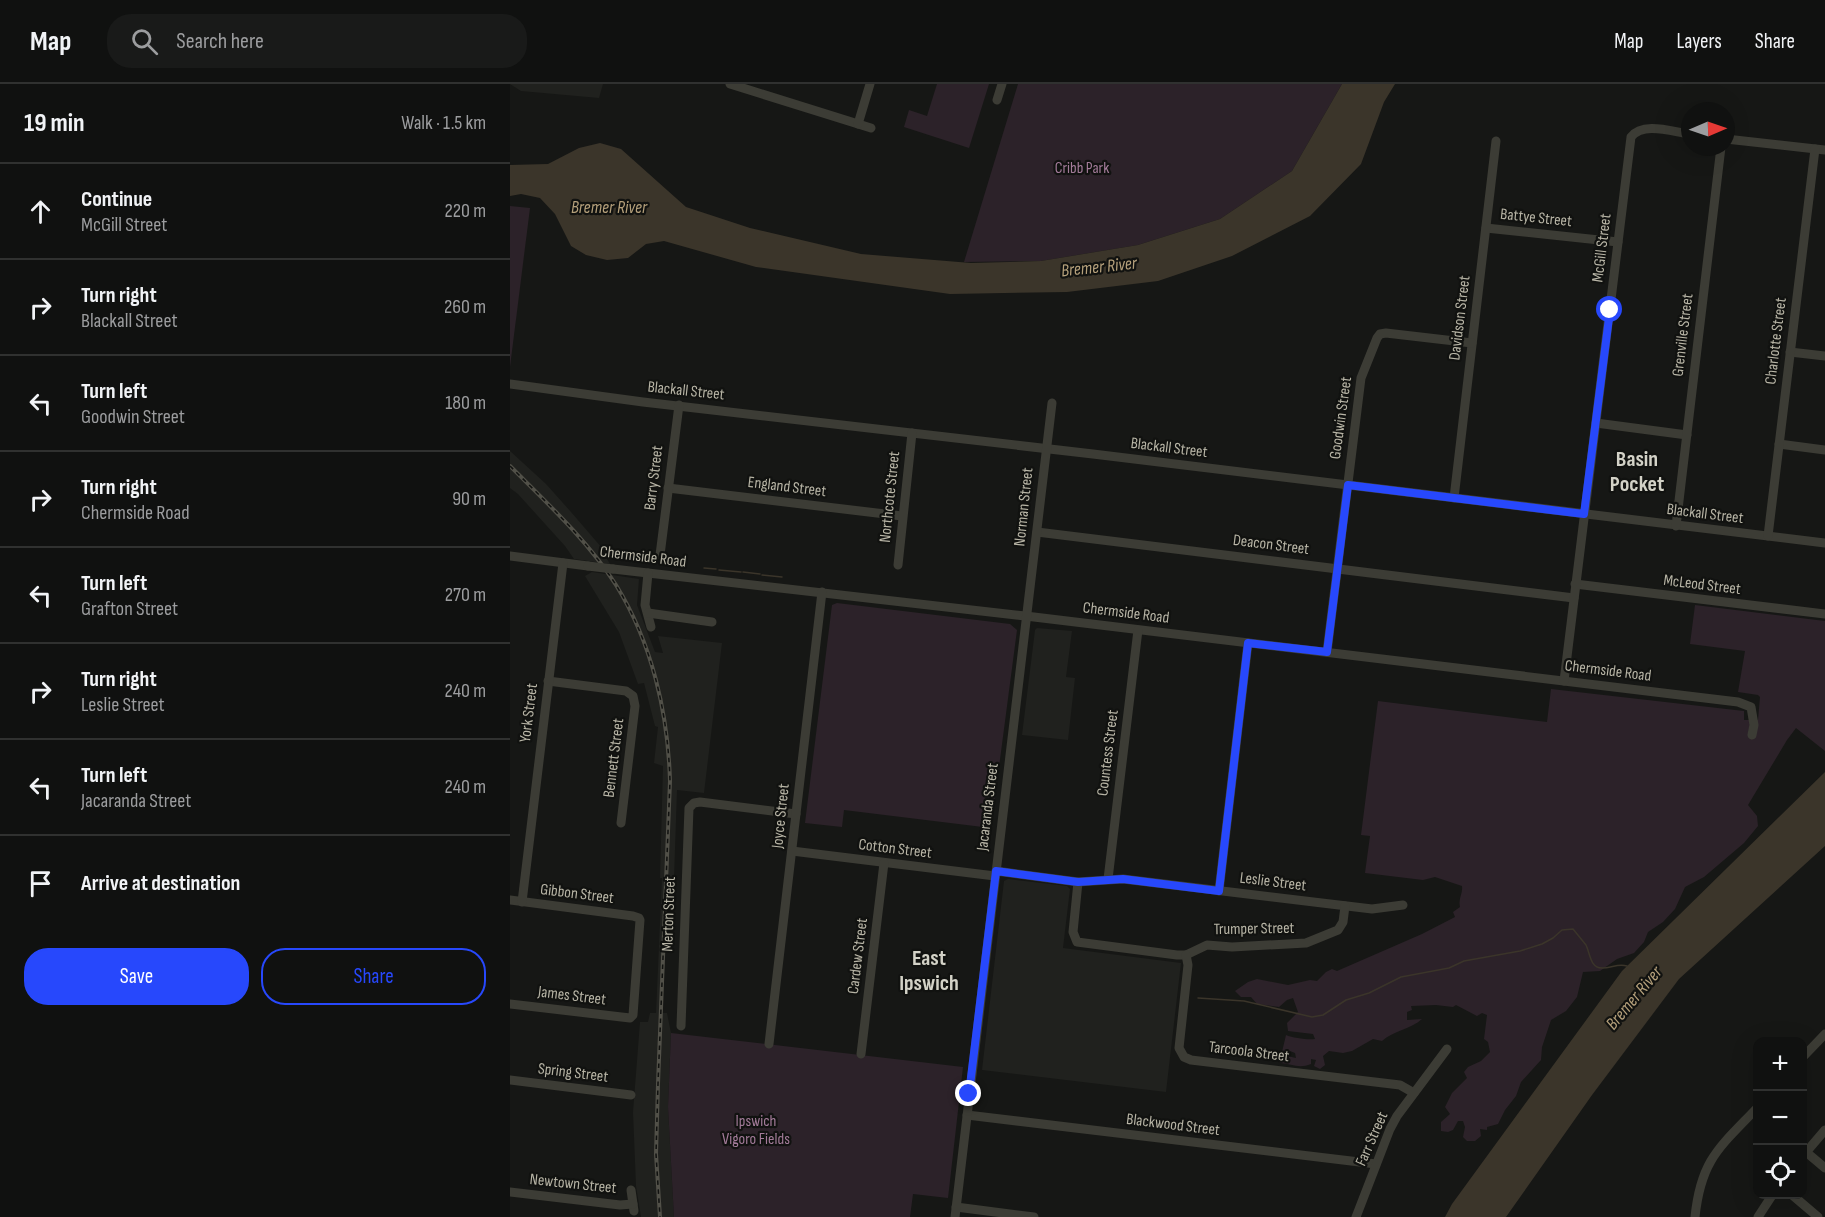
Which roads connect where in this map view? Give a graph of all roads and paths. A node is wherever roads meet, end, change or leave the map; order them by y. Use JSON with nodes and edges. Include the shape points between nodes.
{"nodes":[{"id":1,"x":730,"y":84,"type":"edge"},
{"id":2,"x":870,"y":84,"type":"edge"},
{"id":3,"x":1002,"y":84,"type":"edge"},
{"id":4,"x":747,"y":87,"type":"edge"},
{"id":5,"x":997,"y":100,"type":"dead end"},
{"id":6,"x":858,"y":124,"type":"junction"},
{"id":7,"x":871,"y":128,"type":"dead end"},
{"id":8,"x":1681,"y":133,"type":"edge"},
{"id":9,"x":1735,"y":140,"type":"edge"},
{"id":10,"x":1496,"y":141,"type":"dead end"},
{"id":11,"x":1815,"y":149,"type":"junction"},
{"id":12,"x":1825,"y":150,"type":"edge"},
{"id":13,"x":1720,"y":156,"type":"edge"},
{"id":14,"x":1486,"y":228,"type":"junction"},
{"id":15,"x":1618,"y":242,"type":"junction"},
{"id":16,"x":1472,"y":343,"type":"junction"},
{"id":17,"x":1790,"y":352,"type":"junction"},
{"id":18,"x":1825,"y":356,"type":"edge"},
{"id":19,"x":510,"y":384,"type":"edge"},
{"id":20,"x":1052,"y":402,"type":"dead end"},
{"id":21,"x":679,"y":405,"type":"junction"},
{"id":22,"x":1596,"y":423,"type":"junction"},
{"id":23,"x":912,"y":433,"type":"junction"},
{"id":24,"x":1687,"y":435,"type":"junction"},
{"id":25,"x":1779,"y":444,"type":"junction"},
{"id":26,"x":1046,"y":449,"type":"junction"},
{"id":27,"x":1825,"y":450,"type":"edge"},
{"id":28,"x":1348,"y":485,"type":"junction"},
{"id":29,"x":668,"y":488,"type":"junction"},
{"id":30,"x":1454,"y":498,"type":"junction"},
{"id":31,"x":1584,"y":514,"type":"junction"},
{"id":32,"x":902,"y":516,"type":"junction"},
{"id":33,"x":1676,"y":526,"type":"junction"},
{"id":34,"x":1037,"y":532,"type":"junction"},
{"id":35,"x":1768,"y":536,"type":"junction"},
{"id":36,"x":1825,"y":543,"type":"edge"},
{"id":37,"x":660,"y":555,"type":"dead end"},
{"id":38,"x":510,"y":556,"type":"edge"},
{"id":39,"x":562,"y":563,"type":"junction"},
{"id":40,"x":898,"y":565,"type":"dead end"},
{"id":41,"x":1337,"y":568,"type":"junction"},
{"id":42,"x":648,"y":573,"type":"junction"},
{"id":43,"x":1575,"y":584,"type":"junction"},
{"id":44,"x":822,"y":592,"type":"junction"},
{"id":45,"x":1574,"y":598,"type":"junction"},
{"id":46,"x":648,"y":613,"type":"junction"},
{"id":47,"x":1825,"y":615,"type":"edge"},
{"id":48,"x":1027,"y":616,"type":"junction"},
{"id":49,"x":711,"y":622,"type":"dead end"},
{"id":50,"x":651,"y":627,"type":"dead end"},
{"id":51,"x":1138,"y":630,"type":"junction"},
{"id":52,"x":1248,"y":643,"type":"junction"},
{"id":53,"x":1327,"y":652,"type":"junction"},
{"id":54,"x":548,"y":681,"type":"junction"},
{"id":55,"x":1563,"y":681,"type":"junction"},
{"id":56,"x":1752,"y":735,"type":"dead end"},
{"id":57,"x":796,"y":814,"type":"junction"},
{"id":58,"x":621,"y":823,"type":"dead end"},
{"id":59,"x":792,"y":851,"type":"junction"},
{"id":60,"x":884,"y":863,"type":"junction"},
{"id":61,"x":996,"y":873,"type":"junction"},
{"id":62,"x":1107,"y":879,"type":"junction"},
{"id":63,"x":1078,"y":882,"type":"junction"},
{"id":64,"x":1219,"y":891,"type":"junction"},
{"id":65,"x":510,"y":900,"type":"edge"},
{"id":66,"x":522,"y":902,"type":"junction"},
{"id":67,"x":1403,"y":904,"type":"dead end"},
{"id":68,"x":1346,"y":906,"type":"junction"},
{"id":69,"x":1186,"y":955,"type":"junction"},
{"id":70,"x":510,"y":1004,"type":"edge"},
{"id":71,"x":630,"y":1018,"type":"joint"},
{"id":72,"x":681,"y":1026,"type":"dead end"},
{"id":73,"x":1825,"y":1034,"type":"edge"},
{"id":74,"x":769,"y":1044,"type":"dead end"},
{"id":75,"x":1447,"y":1049,"type":"dead end"},
{"id":76,"x":861,"y":1054,"type":"dead end"},
{"id":77,"x":1807,"y":1054,"type":"edge"},
{"id":78,"x":510,"y":1080,"type":"edge"},
{"id":79,"x":1414,"y":1093,"type":"junction"},
{"id":80,"x":631,"y":1095,"type":"dead end"},
{"id":81,"x":1753,"y":1112,"type":"edge"},
{"id":82,"x":967,"y":1115,"type":"junction"},
{"id":83,"x":1825,"y":1130,"type":"edge"},
{"id":84,"x":1807,"y":1151,"type":"edge"},
{"id":85,"x":1807,"y":1156,"type":"edge"},
{"id":86,"x":1376,"y":1164,"type":"junction"},
{"id":87,"x":1825,"y":1168,"type":"edge"},
{"id":88,"x":631,"y":1190,"type":"dead end"},
{"id":89,"x":510,"y":1192,"type":"edge"},
{"id":90,"x":1770,"y":1199,"type":"edge"},
{"id":91,"x":1797,"y":1199,"type":"edge"},
{"id":92,"x":955,"y":1212,"type":"edge"},
{"id":93,"x":1034,"y":1217,"type":"edge"},
{"id":94,"x":1356,"y":1217,"type":"edge"},
{"id":95,"x":1695,"y":1217,"type":"edge"},
{"id":96,"x":1758,"y":1217,"type":"edge"},
{"id":97,"x":1818,"y":1217,"type":"edge"}],
"edges":[{"from":1,"to":4,"type":"street"},
{"from":2,"to":6,"type":"street"},
{"from":3,"to":5,"type":"street"},
{"from":4,"to":6,"type":"street"},
{"from":6,"to":7,"type":"street"},
{"from":8,"to":15,"type":"street","name":"McGill Street","via":[[1646,129],[1630,139]]},
{"from":9,"to":11,"type":"street"},
{"from":10,"to":14,"type":"street","name":"Davidson Street"},
{"from":11,"to":12,"type":"street"},
{"from":11,"to":17,"type":"street","name":"Charlotte Street"},
{"from":13,"to":24,"type":"street","name":"Grenville Street"},
{"from":14,"to":15,"type":"street","name":"Battye Street"},
{"from":14,"to":16,"type":"street","name":"Davidson Street"},
{"from":15,"to":22,"type":"street","name":"McGill Street"},
{"from":16,"to":28,"type":"street","name":"Goodwin Street","via":[[1380,334],[1361,378]]},
{"from":16,"to":30,"type":"street","name":"Davidson Street"},
{"from":17,"to":18,"type":"street"},
{"from":17,"to":25,"type":"street","name":"Charlotte Street"},
{"from":19,"to":21,"type":"street","name":"Blackall Street"},
{"from":20,"to":26,"type":"street","name":"Norman Street"},
{"from":21,"to":23,"type":"street","name":"Blackall Street"},
{"from":21,"to":29,"type":"street","name":"Barry Street"},
{"from":22,"to":24,"type":"street"},
{"from":22,"to":31,"type":"street","name":"McGill Street"},
{"from":23,"to":26,"type":"street","name":"Blackall Street"},
{"from":23,"to":32,"type":"street","name":"Northcote Street"},
{"from":24,"to":33,"type":"street","name":"Grenville Street"},
{"from":25,"to":27,"type":"street"},
{"from":25,"to":35,"type":"street","name":"Charlotte Street"},
{"from":26,"to":28,"type":"street","name":"Blackall Street"},
{"from":26,"to":34,"type":"street","name":"Norman Street"},
{"from":28,"to":30,"type":"street","name":"Blackall Street"},
{"from":28,"to":41,"type":"street","name":"Goodwin Street"},
{"from":29,"to":32,"type":"street","name":"England Street"},
{"from":29,"to":37,"type":"street","name":"Barry Street"},
{"from":30,"to":31,"type":"street","name":"Blackall Street"},
{"from":31,"to":33,"type":"street","name":"Blackall Street"},
{"from":31,"to":43,"type":"street","name":"McGill Street"},
{"from":32,"to":40,"type":"street","name":"Northcote Street"},
{"from":33,"to":35,"type":"street","name":"Blackall Street"},
{"from":34,"to":41,"type":"street","name":"Deacon Street"},
{"from":34,"to":48,"type":"street","name":"Norman Street"},
{"from":35,"to":36,"type":"street","name":"Blackall Street"},
{"from":38,"to":39,"type":"street","name":"Chermside Road"},
{"from":39,"to":42,"type":"street","name":"Chermside Road","bridge":true},
{"from":39,"to":54,"type":"street","name":"York Street"},
{"from":41,"to":45,"type":"street","name":"Deacon Street"},
{"from":41,"to":53,"type":"street","name":"Goodwin Street"},
{"from":42,"to":44,"type":"street","name":"Chermside Road"},
{"from":42,"to":46,"type":"street"},
{"from":43,"to":45,"type":"street","name":"McGill Street"},
{"from":43,"to":47,"type":"street","name":"McLeod Street"},
{"from":44,"to":48,"type":"street","name":"Chermside Road"},
{"from":44,"to":57,"type":"street","name":"Joyce Street"},
{"from":45,"to":55,"type":"street","name":"McGill Street"},
{"from":46,"to":49,"type":"street"},
{"from":46,"to":50,"type":"street"},
{"from":48,"to":51,"type":"street","name":"Chermside Road"},
{"from":48,"to":61,"type":"street","name":"Jacaranda Street"},
{"from":51,"to":52,"type":"street","name":"Chermside Road"},
{"from":51,"to":62,"type":"street","name":"Countess Street"},
{"from":52,"to":53,"type":"street","name":"Chermside Road"},
{"from":52,"to":64,"type":"street"},
{"from":53,"to":55,"type":"street","name":"Chermside Road"},
{"from":54,"to":58,"type":"street","name":"Bennett Street","via":[[626,691],[633,696]]},
{"from":54,"to":66,"type":"street","name":"York Street"},
{"from":55,"to":56,"type":"street","name":"Chermside Road","via":[[1738,702],[1750,707]]},
{"from":57,"to":59,"type":"street","name":"Joyce Street"},
{"from":57,"to":72,"type":"street","name":"Merton Street","via":[[700,802],[688,810]]},
{"from":59,"to":60,"type":"street","name":"Cotton Street"},
{"from":59,"to":74,"type":"street","name":"Joyce Street"},
{"from":60,"to":61,"type":"street","name":"Cotton Street"},
{"from":60,"to":76,"type":"street","name":"Cardew Street"},
{"from":61,"to":63,"type":"street","name":"Leslie Street"},
{"from":61,"to":82,"type":"street","name":"Jacaranda Street"},
{"from":62,"to":63,"type":"street","name":"Leslie Street"},
{"from":62,"to":64,"type":"street","name":"Leslie Street"},
{"from":63,"to":69,"type":"street","name":"Trumper Street","via":[[1075,940],[1081,944]]},
{"from":64,"to":68,"type":"street","name":"Leslie Street"},
{"from":65,"to":66,"type":"street","name":"Gibbon Street"},
{"from":66,"to":71,"type":"street","name":"Gibbon Street","via":[[639,918]]},
{"from":67,"to":68,"type":"street","name":"Leslie Street","via":[[1372,909]]},
{"from":68,"to":69,"type":"street","name":"Trumper Street","via":[[1340,927],[1310,942],[1205,945]]},
{"from":69,"to":79,"type":"street","name":"Tarcoola Street","via":[[1179,1048],[1184,1057],[1403,1085]]},
{"from":70,"to":71,"type":"street","name":"James Street"},
{"from":73,"to":77,"type":"street"},
{"from":75,"to":79,"type":"street","name":"Farr Street"},
{"from":78,"to":80,"type":"street","name":"Spring Street"},
{"from":79,"to":86,"type":"street","name":"Farr Street","via":[[1390,1129]]},
{"from":81,"to":95,"type":"street","via":[[1709,1162],[1700,1185]]},
{"from":82,"to":86,"type":"street","name":"Blackwood Street"},
{"from":82,"to":92,"type":"street","name":"Jacaranda Street"},
{"from":83,"to":84,"type":"street"},
{"from":85,"to":87,"type":"street"},
{"from":86,"to":94,"type":"street","name":"Farr Street"},
{"from":88,"to":89,"type":"street","name":"Newtown Street","via":[[633,1207]]},
{"from":90,"to":96,"type":"street"},
{"from":91,"to":97,"type":"street"},
{"from":92,"to":93,"type":"street"}]}
